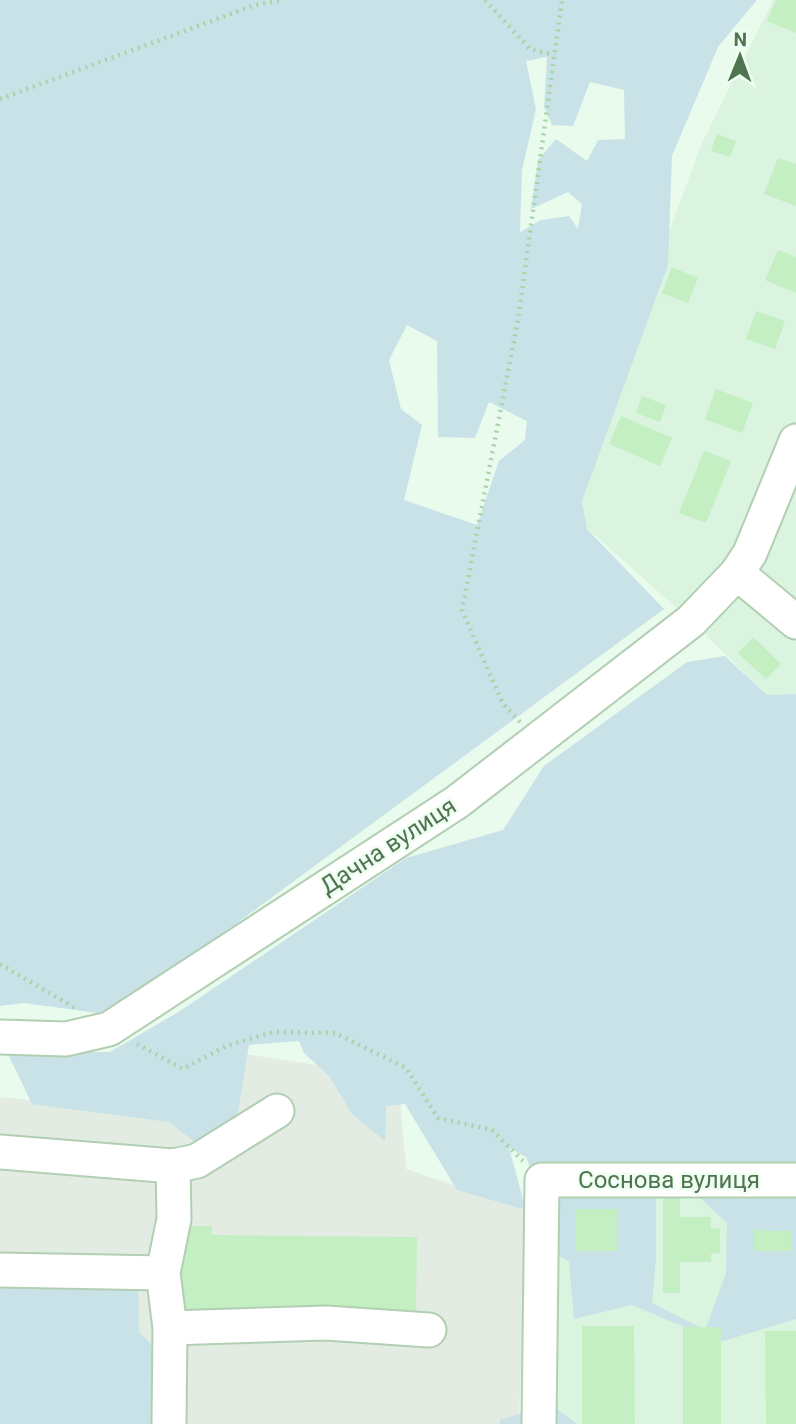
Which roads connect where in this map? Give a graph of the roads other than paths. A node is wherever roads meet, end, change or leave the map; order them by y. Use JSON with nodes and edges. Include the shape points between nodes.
{"nodes":[{"id":1,"x":796,"y":441,"type":"edge"},
{"id":2,"x":737,"y":573,"type":"junction"},
{"id":3,"x":796,"y":622,"type":"edge"},
{"id":4,"x":0,"y":1037,"type":"edge"},
{"id":5,"x":277,"y":1111,"type":"dead end"},
{"id":6,"x":0,"y":1152,"type":"edge"},
{"id":7,"x":173,"y":1166,"type":"junction"},
{"id":8,"x":796,"y":1180,"type":"edge"},
{"id":9,"x":0,"y":1270,"type":"edge"},
{"id":10,"x":163,"y":1273,"type":"junction"},
{"id":11,"x":170,"y":1328,"type":"junction"},
{"id":12,"x":429,"y":1331,"type":"dead end"},
{"id":13,"x":169,"y":1424,"type":"edge"},
{"id":14,"x":538,"y":1424,"type":"edge"}],
"edges":[{"from":1,"to":2,"type":"street","name":"Дачна вулиця","via":[[750,553]]},
{"from":2,"to":3,"type":"street"},
{"from":2,"to":4,"type":"street","name":"Дачна вулиця","via":[[691,621],[457,802],[109,1029],[66,1039]]},
{"from":5,"to":7,"type":"street","via":[[197,1161]]},
{"from":6,"to":7,"type":"street"},
{"from":7,"to":10,"type":"street","via":[[174,1219]]},
{"from":8,"to":14,"type":"street","name":"Соснова вулиця","via":[[542,1180]]},
{"from":9,"to":10,"type":"street"},
{"from":10,"to":11,"type":"street"},
{"from":11,"to":12,"type":"street","via":[[326,1323]]},
{"from":11,"to":13,"type":"street"}]}
